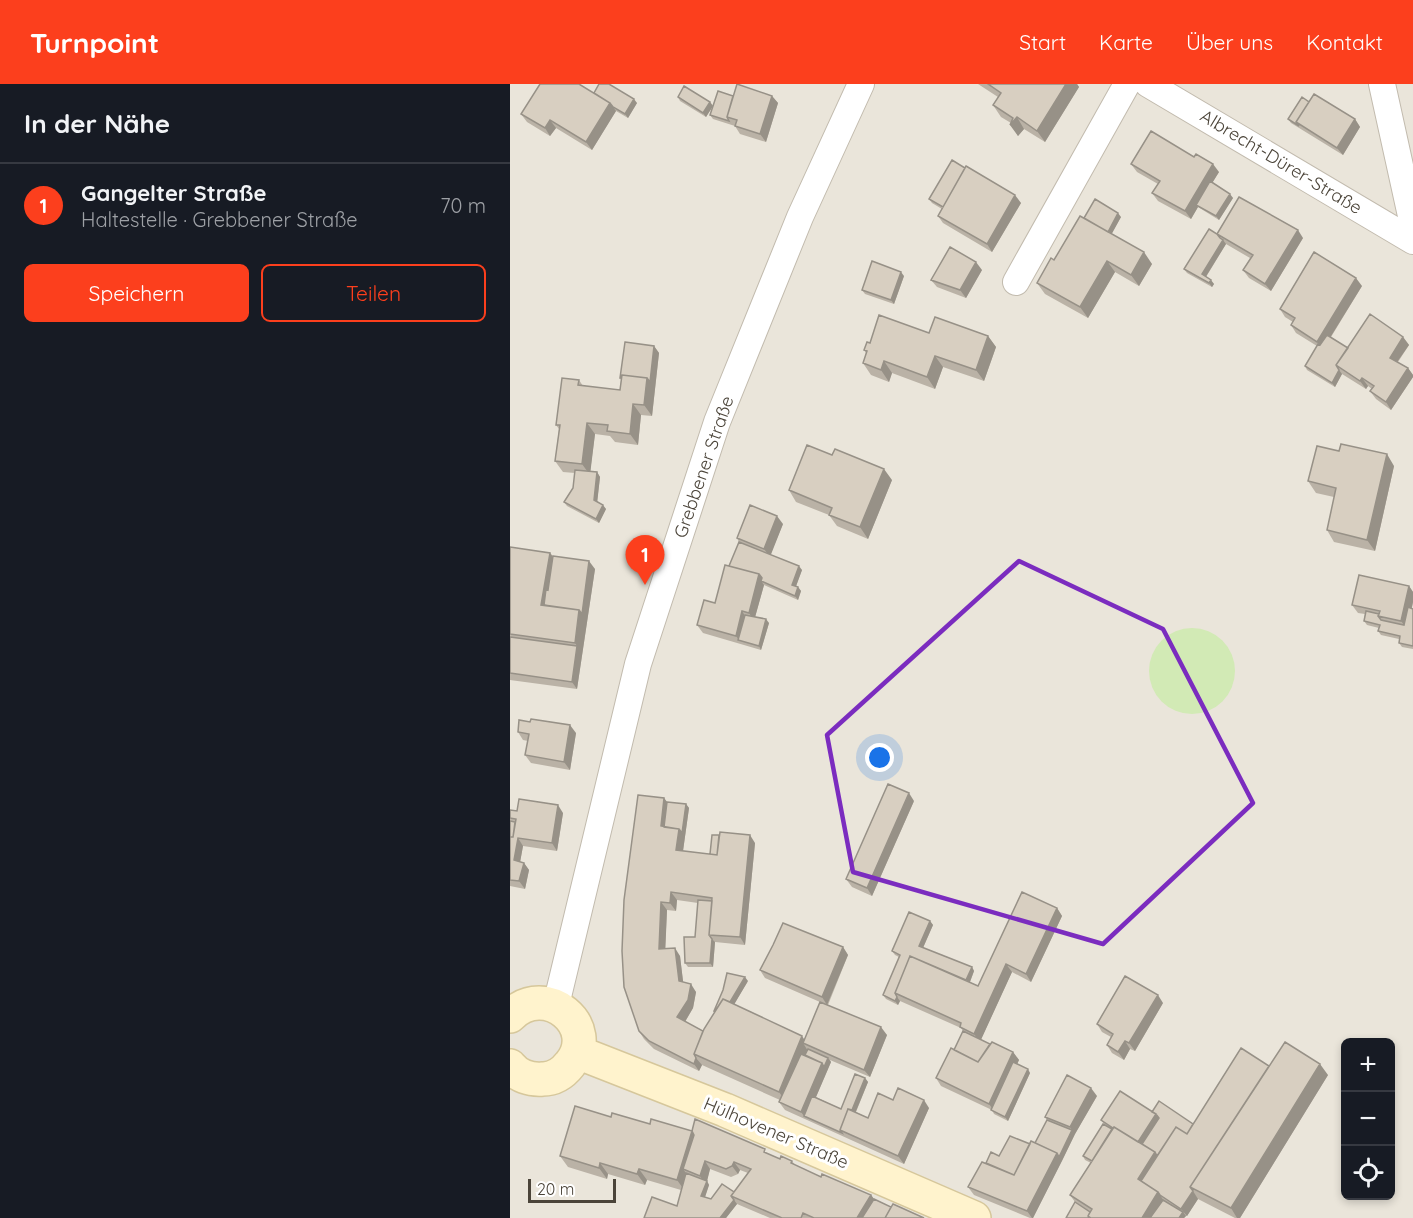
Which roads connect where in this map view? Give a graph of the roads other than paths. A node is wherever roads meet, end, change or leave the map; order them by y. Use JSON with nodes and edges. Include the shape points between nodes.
{"nodes":[{"id":1,"x":861,"y":84,"type":"edge"},
{"id":2,"x":1127,"y":84,"type":"edge"},
{"id":3,"x":1148,"y":84,"type":"edge"},
{"id":4,"x":1383,"y":84,"type":"edge"},
{"id":5,"x":1413,"y":225,"type":"edge"},
{"id":6,"x":1413,"y":241,"type":"edge"},
{"id":7,"x":1016,"y":282,"type":"dead end"},
{"id":8,"x":556,"y":1005,"type":"junction"},
{"id":9,"x":510,"y":1016,"type":"edge"},
{"id":10,"x":577,"y":1052,"type":"junction"},
{"id":11,"x":514,"y":1080,"type":"edge"},
{"id":12,"x":974,"y":1218,"type":"edge"}],
"edges":[{"from":1,"to":8,"type":"street","name":"Grebbener Straße","via":[[801,217],[717,422],[639,664]]},
{"from":2,"to":7,"type":"street"},
{"from":3,"to":6,"type":"street","name":"Albrecht-Dürer-Straße"},
{"from":4,"to":5,"type":"street"},
{"from":8,"to":9,"type":"main road","via":[[532,1003]]},
{"from":8,"to":10,"type":"main road","via":[[575,1025]]},
{"from":10,"to":11,"type":"main road","via":[[556,1076]]},
{"from":10,"to":12,"type":"main road","name":"Hülhovener Straße","via":[[725,1110]]}]}
